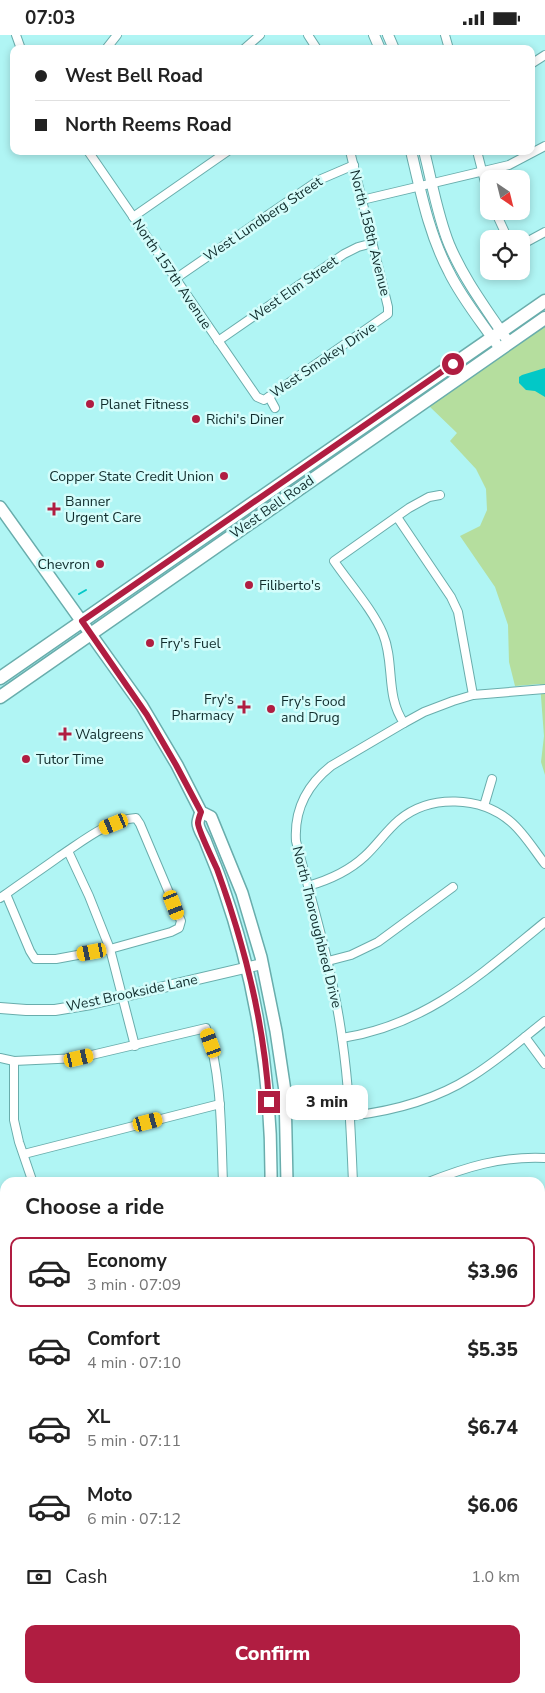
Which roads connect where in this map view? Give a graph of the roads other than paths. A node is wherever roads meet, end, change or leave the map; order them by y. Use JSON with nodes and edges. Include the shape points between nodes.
{"nodes":[{"id":1,"x":117,"y":35,"type":"edge"},
{"id":2,"x":260,"y":35,"type":"edge"},
{"id":3,"x":109,"y":45,"type":"edge"},
{"id":4,"x":249,"y":45,"type":"edge"},
{"id":5,"x":93,"y":155,"type":"edge"},
{"id":6,"x":222,"y":155,"type":"edge"},
{"id":7,"x":351,"y":155,"type":"edge"},
{"id":8,"x":412,"y":155,"type":"edge"},
{"id":9,"x":425,"y":155,"type":"edge"},
{"id":10,"x":478,"y":155,"type":"edge"},
{"id":11,"x":528,"y":155,"type":"edge"},
{"id":12,"x":354,"y":165,"type":"junction"},
{"id":13,"x":482,"y":170,"type":"edge"},
{"id":14,"x":490,"y":170,"type":"edge"},
{"id":15,"x":480,"y":172,"type":"edge"},
{"id":16,"x":432,"y":184,"type":"junction"},
{"id":17,"x":419,"y":187,"type":"junction"},
{"id":18,"x":362,"y":200,"type":"junction"},
{"id":19,"x":133,"y":217,"type":"junction"},
{"id":20,"x":545,"y":232,"type":"edge"},
{"id":21,"x":530,"y":240,"type":"edge"},
{"id":22,"x":373,"y":243,"type":"junction"},
{"id":23,"x":175,"y":279,"type":"junction"},
{"id":24,"x":545,"y":301,"type":"edge"},
{"id":25,"x":388,"y":314,"type":"joint"},
{"id":26,"x":545,"y":318,"type":"edge"},
{"id":27,"x":497,"y":334,"type":"junction"},
{"id":28,"x":218,"y":341,"type":"junction"},
{"id":29,"x":505,"y":346,"type":"junction"},
{"id":30,"x":257,"y":397,"type":"joint"},
{"id":31,"x":269,"y":397,"type":"junction"},
{"id":32,"x":274,"y":408,"type":"dead end"},
{"id":33,"x":440,"y":495,"type":"dead end"},
{"id":34,"x":0,"y":507,"type":"edge"},
{"id":35,"x":396,"y":517,"type":"junction"},
{"id":36,"x":224,"y":523,"type":"junction"},
{"id":37,"x":232,"y":535,"type":"junction"},
{"id":38,"x":82,"y":621,"type":"junction"},
{"id":39,"x":91,"y":635,"type":"junction"},
{"id":40,"x":0,"y":677,"type":"edge"},
{"id":41,"x":545,"y":689,"type":"edge"},
{"id":42,"x":474,"y":695,"type":"junction"},
{"id":43,"x":0,"y":697,"type":"edge"},
{"id":44,"x":404,"y":723,"type":"junction"},
{"id":45,"x":492,"y":779,"type":"dead end"},
{"id":46,"x":484,"y":805,"type":"junction"},
{"id":47,"x":201,"y":812,"type":"junction"},
{"id":48,"x":68,"y":851,"type":"junction"},
{"id":49,"x":545,"y":863,"type":"edge"},
{"id":50,"x":308,"y":886,"type":"junction"},
{"id":51,"x":453,"y":887,"type":"dead end"},
{"id":52,"x":3,"y":896,"type":"edge"},
{"id":53,"x":545,"y":922,"type":"edge"},
{"id":54,"x":110,"y":949,"type":"junction"},
{"id":55,"x":328,"y":961,"type":"junction"},
{"id":56,"x":262,"y":963,"type":"junction"},
{"id":57,"x":247,"y":967,"type":"junction"},
{"id":58,"x":123,"y":997,"type":"junction"},
{"id":59,"x":0,"y":1009,"type":"edge"},
{"id":60,"x":545,"y":1021,"type":"edge"},
{"id":61,"x":524,"y":1037,"type":"junction"},
{"id":62,"x":342,"y":1038,"type":"junction"},
{"id":63,"x":135,"y":1046,"type":"junction"},
{"id":64,"x":0,"y":1058,"type":"edge"},
{"id":65,"x":14,"y":1061,"type":"junction"},
{"id":66,"x":545,"y":1064,"type":"edge"},
{"id":67,"x":220,"y":1104,"type":"junction"},
{"id":68,"x":351,"y":1116,"type":"junction"},
{"id":69,"x":24,"y":1154,"type":"junction"},
{"id":70,"x":545,"y":1159,"type":"edge"},
{"id":71,"x":32,"y":1177,"type":"edge"},
{"id":72,"x":223,"y":1177,"type":"edge"},
{"id":73,"x":271,"y":1177,"type":"edge"},
{"id":74,"x":287,"y":1177,"type":"edge"},
{"id":75,"x":353,"y":1177,"type":"edge"},
{"id":76,"x":441,"y":1177,"type":"edge"}],
"edges":[{"from":1,"to":3,"type":"street"},
{"from":2,"to":4,"type":"street"},
{"from":5,"to":19,"type":"street","name":"North 157th Avenue"},
{"from":6,"to":19,"type":"street"},
{"from":7,"to":12,"type":"street","name":"North 158th Avenue"},
{"from":8,"to":17,"type":"street"},
{"from":9,"to":16,"type":"street"},
{"from":10,"to":13,"type":"street"},
{"from":11,"to":14,"type":"street"},
{"from":12,"to":18,"type":"street","name":"North 158th Avenue"},
{"from":12,"to":23,"type":"street","name":"West Lundberg Street","via":[[324,177]]},
{"from":15,"to":16,"type":"street"},
{"from":16,"to":17,"type":"street"},
{"from":16,"to":27,"type":"street","via":[[442,224],[454,253]]},
{"from":17,"to":18,"type":"street"},
{"from":17,"to":27,"type":"street","via":[[430,229],[449,273],[459,290]]},
{"from":18,"to":22,"type":"street","name":"North 158th Avenue"},
{"from":19,"to":23,"type":"street","name":"North 157th Avenue"},
{"from":20,"to":21,"type":"street"},
{"from":22,"to":25,"type":"street","name":"North 158th Avenue"},
{"from":22,"to":28,"type":"street","name":"West Elm Street","via":[[344,254]]},
{"from":23,"to":28,"type":"street","name":"North 157th Avenue"},
{"from":24,"to":27,"type":"main road","name":"West Bell Road"},
{"from":25,"to":31,"type":"street","name":"West Smokey Drive"},
{"from":26,"to":29,"type":"main road","name":"West Bell Road"},
{"from":27,"to":29,"type":"street"},
{"from":27,"to":36,"type":"main road","name":"West Bell Road"},
{"from":28,"to":30,"type":"street","name":"North 157th Avenue"},
{"from":29,"to":37,"type":"main road","name":"West Bell Road"},
{"from":30,"to":31,"type":"street","name":"West Smokey Drive","via":[[261,400]]},
{"from":31,"to":32,"type":"street"},
{"from":33,"to":35,"type":"street","via":[[430,497]]},
{"from":34,"to":38,"type":"main road"},
{"from":35,"to":42,"type":"street","via":[[452,597],[458,612]]},
{"from":35,"to":44,"type":"street","via":[[334,561],[383,634],[393,702]]},
{"from":36,"to":37,"type":"main road"},
{"from":36,"to":38,"type":"main road","name":"West Bell Road"},
{"from":37,"to":39,"type":"main road","name":"West Bell Road"},
{"from":38,"to":39,"type":"main road"},
{"from":38,"to":40,"type":"main road","name":"West Bell Road"},
{"from":39,"to":43,"type":"main road","name":"West Bell Road"},
{"from":39,"to":47,"type":"main road","via":[[156,728]]},
{"from":41,"to":42,"type":"street","name":"North Thoroughbred Drive"},
{"from":42,"to":44,"type":"street","name":"North Thoroughbred Drive","via":[[424,712]]},
{"from":44,"to":50,"type":"street","name":"North Thoroughbred Drive","via":[[331,766],[318,776],[306,793],[295,827]]},
{"from":45,"to":46,"type":"street"},
{"from":46,"to":49,"type":"street","via":[[511,822]]},
{"from":46,"to":50,"type":"street","via":[[449,801],[416,808],[390,828],[365,857],[329,880]]},
{"from":47,"to":56,"type":"main road","via":[[211,817],[221,839],[242,893]]},
{"from":47,"to":57,"type":"main road","via":[[198,824],[226,894]]},
{"from":48,"to":52,"type":"street"},
{"from":48,"to":54,"type":"street"},
{"from":48,"to":54,"type":"street","via":[[101,829],[136,818],[168,889],[180,921],[179,928]]},
{"from":50,"to":55,"type":"street","name":"North Thoroughbred Drive"},
{"from":51,"to":55,"type":"street","via":[[378,942],[351,955]]},
{"from":52,"to":54,"type":"street","via":[[35,959],[56,959]]},
{"from":53,"to":62,"type":"street","via":[[446,1000],[398,1024]]},
{"from":54,"to":58,"type":"street"},
{"from":55,"to":62,"type":"street","name":"North Thoroughbred Drive"},
{"from":56,"to":57,"type":"street","name":"West Brookside Lane"},
{"from":56,"to":74,"type":"main road","via":[[285,1091]]},
{"from":57,"to":58,"type":"street","name":"West Brookside Lane"},
{"from":57,"to":73,"type":"main road","via":[[268,1087]]},
{"from":58,"to":59,"type":"street","name":"West Brookside Lane","via":[[55,1010]]},
{"from":58,"to":63,"type":"street"},
{"from":60,"to":61,"type":"street"},
{"from":61,"to":66,"type":"street"},
{"from":61,"to":68,"type":"street","via":[[470,1078],[436,1095],[396,1109]]},
{"from":62,"to":68,"type":"street","name":"North Thoroughbred Drive"},
{"from":63,"to":65,"type":"street","via":[[79,1058]]},
{"from":63,"to":67,"type":"street","via":[[206,1028]]},
{"from":64,"to":65,"type":"street"},
{"from":65,"to":69,"type":"street","via":[[14,1120]]},
{"from":67,"to":69,"type":"street"},
{"from":67,"to":72,"type":"street"},
{"from":68,"to":75,"type":"street","name":"North Thoroughbred Drive"},
{"from":69,"to":71,"type":"street"},
{"from":70,"to":76,"type":"street","via":[[498,1160]]}]}
